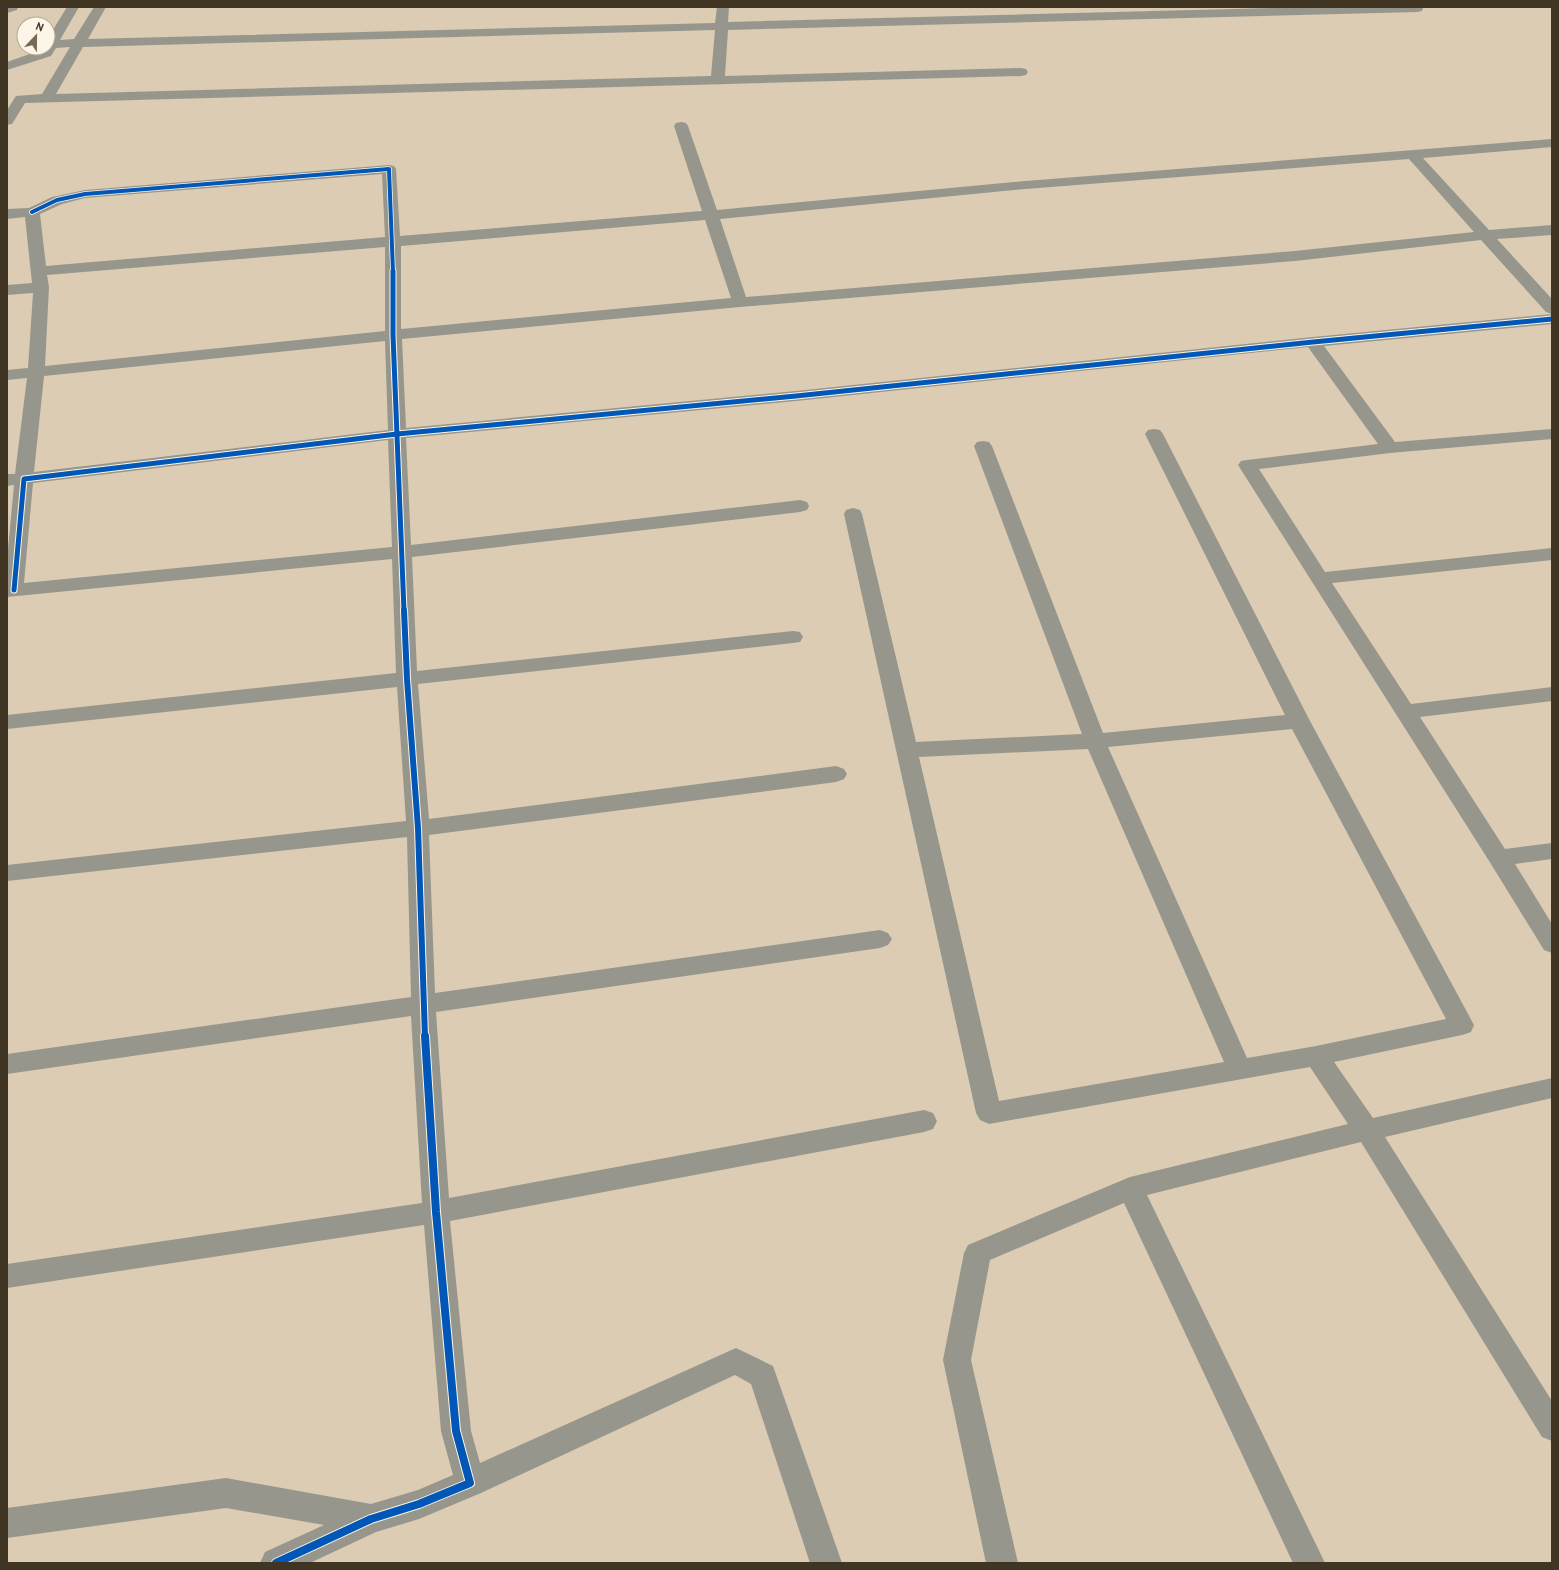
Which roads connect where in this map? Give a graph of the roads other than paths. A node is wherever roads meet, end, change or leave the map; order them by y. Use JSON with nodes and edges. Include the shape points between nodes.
{"nodes":[{"id":1,"x":12,"y":7,"type":"edge"},
{"id":2,"x":74,"y":7,"type":"edge"},
{"id":3,"x":100,"y":7,"type":"edge"},
{"id":4,"x":723,"y":7,"type":"edge"},
{"id":5,"x":1417,"y":8,"type":"edge"},
{"id":6,"x":7,"y":9,"type":"edge"},
{"id":7,"x":722,"y":26,"type":"junction"},
{"id":8,"x":56,"y":36,"type":"edge"},
{"id":9,"x":78,"y":43,"type":"junction"},
{"id":10,"x":56,"y":44,"type":"edge"},
{"id":11,"x":37,"y":56,"type":"edge"},
{"id":12,"x":7,"y":66,"type":"edge"},
{"id":13,"x":1021,"y":72,"type":"dead end"},
{"id":14,"x":718,"y":80,"type":"junction"},
{"id":15,"x":46,"y":99,"type":"junction"},
{"id":16,"x":7,"y":121,"type":"edge"},
{"id":17,"x":681,"y":126,"type":"dead end"},
{"id":18,"x":1552,"y":143,"type":"edge"},
{"id":19,"x":1413,"y":155,"type":"junction"},
{"id":20,"x":32,"y":212,"type":"junction"},
{"id":21,"x":7,"y":214,"type":"edge"},
{"id":22,"x":711,"y":215,"type":"junction"},
{"id":23,"x":1552,"y":230,"type":"edge"},
{"id":24,"x":1484,"y":235,"type":"junction"},
{"id":25,"x":393,"y":241,"type":"junction"},
{"id":26,"x":40,"y":279,"type":"junction"},
{"id":27,"x":7,"y":290,"type":"edge"},
{"id":28,"x":740,"y":302,"type":"junction"},
{"id":29,"x":1552,"y":309,"type":"edge"},
{"id":30,"x":1552,"y":319,"type":"edge"},
{"id":31,"x":393,"y":335,"type":"junction"},
{"id":32,"x":1313,"y":342,"type":"junction"},
{"id":33,"x":36,"y":372,"type":"junction"},
{"id":34,"x":7,"y":375,"type":"edge"},
{"id":35,"x":397,"y":434,"type":"junction"},
{"id":36,"x":1154,"y":434,"type":"dead end"},
{"id":37,"x":1552,"y":434,"type":"edge"},
{"id":38,"x":983,"y":446,"type":"dead end"},
{"id":39,"x":1390,"y":448,"type":"junction"},
{"id":40,"x":15,"y":479,"type":"edge"},
{"id":41,"x":800,"y":506,"type":"dead end"},
{"id":42,"x":853,"y":514,"type":"dead end"},
{"id":43,"x":402,"y":552,"type":"junction"},
{"id":44,"x":1552,"y":554,"type":"edge"},
{"id":45,"x":1321,"y":578,"type":"junction"},
{"id":46,"x":11,"y":591,"type":"edge"},
{"id":47,"x":793,"y":638,"type":"dead end"},
{"id":48,"x":407,"y":679,"type":"junction"},
{"id":49,"x":1552,"y":694,"type":"edge"},
{"id":50,"x":1406,"y":712,"type":"junction"},
{"id":51,"x":1299,"y":721,"type":"junction"},
{"id":52,"x":7,"y":722,"type":"edge"},
{"id":53,"x":1094,"y":741,"type":"junction"},
{"id":54,"x":906,"y":750,"type":"junction"},
{"id":55,"x":836,"y":774,"type":"dead end"},
{"id":56,"x":418,"y":828,"type":"junction"},
{"id":57,"x":1552,"y":852,"type":"edge"},
{"id":58,"x":1499,"y":858,"type":"junction"},
{"id":59,"x":7,"y":873,"type":"edge"},
{"id":60,"x":880,"y":938,"type":"dead end"},
{"id":61,"x":1552,"y":944,"type":"edge"},
{"id":62,"x":423,"y":1005,"type":"junction"},
{"id":63,"x":1316,"y":1056,"type":"junction"},
{"id":64,"x":7,"y":1064,"type":"edge"},
{"id":65,"x":1240,"y":1070,"type":"junction"},
{"id":66,"x":1552,"y":1088,"type":"edge"},
{"id":67,"x":924,"y":1121,"type":"dead end"},
{"id":68,"x":1367,"y":1130,"type":"junction"},
{"id":69,"x":1130,"y":1188,"type":"junction"},
{"id":70,"x":436,"y":1212,"type":"junction"},
{"id":71,"x":7,"y":1276,"type":"edge"},
{"id":72,"x":1552,"y":1428,"type":"edge"},
{"id":73,"x":470,"y":1483,"type":"junction"},
{"id":74,"x":370,"y":1519,"type":"junction"},
{"id":75,"x":7,"y":1523,"type":"edge"},
{"id":76,"x":276,"y":1563,"type":"edge"},
{"id":77,"x":826,"y":1563,"type":"edge"},
{"id":78,"x":1002,"y":1563,"type":"edge"},
{"id":79,"x":1309,"y":1563,"type":"edge"}],
"edges":[{"from":1,"to":6,"type":"street"},
{"from":2,"to":8,"type":"street"},
{"from":3,"to":9,"type":"street"},
{"from":4,"to":7,"type":"street"},
{"from":5,"to":7,"type":"street"},
{"from":7,"to":9,"type":"street"},
{"from":7,"to":14,"type":"street"},
{"from":9,"to":10,"type":"street"},
{"from":9,"to":15,"type":"street"},
{"from":11,"to":12,"type":"street"},
{"from":13,"to":14,"type":"street"},
{"from":14,"to":15,"type":"street"},
{"from":15,"to":16,"type":"street","via":[[21,99]]},
{"from":17,"to":22,"type":"street"},
{"from":18,"to":19,"type":"street"},
{"from":19,"to":22,"type":"street","via":[[1022,186]]},
{"from":19,"to":24,"type":"street"},
{"from":20,"to":21,"type":"street"},
{"from":20,"to":25,"type":"street","via":[[57,200],[85,194],[389,169]]},
{"from":20,"to":26,"type":"street"},
{"from":22,"to":25,"type":"street"},
{"from":22,"to":28,"type":"street"},
{"from":23,"to":24,"type":"street"},
{"from":24,"to":28,"type":"street","via":[[1295,256]]},
{"from":24,"to":29,"type":"street"},
{"from":25,"to":26,"type":"street"},
{"from":25,"to":31,"type":"street"},
{"from":26,"to":27,"type":"street"},
{"from":26,"to":33,"type":"street"},
{"from":28,"to":31,"type":"street"},
{"from":30,"to":32,"type":"street"},
{"from":31,"to":33,"type":"street"},
{"from":31,"to":35,"type":"street"},
{"from":32,"to":35,"type":"street","via":[[796,396]]},
{"from":32,"to":39,"type":"street"},
{"from":33,"to":34,"type":"street"},
{"from":33,"to":40,"type":"street"},
{"from":35,"to":40,"type":"street"},
{"from":35,"to":43,"type":"street"},
{"from":36,"to":51,"type":"street"},
{"from":37,"to":39,"type":"street"},
{"from":38,"to":53,"type":"street"},
{"from":39,"to":45,"type":"street","via":[[1247,465]]},
{"from":40,"to":46,"type":"street"},
{"from":41,"to":43,"type":"street"},
{"from":42,"to":54,"type":"street"},
{"from":43,"to":46,"type":"street"},
{"from":43,"to":48,"type":"street"},
{"from":44,"to":45,"type":"street"},
{"from":45,"to":50,"type":"street"},
{"from":47,"to":48,"type":"street"},
{"from":48,"to":52,"type":"street"},
{"from":48,"to":56,"type":"street"},
{"from":49,"to":50,"type":"street"},
{"from":50,"to":58,"type":"street"},
{"from":51,"to":53,"type":"street"},
{"from":51,"to":63,"type":"street","via":[[1462,1025]]},
{"from":53,"to":54,"type":"street"},
{"from":53,"to":65,"type":"street"},
{"from":54,"to":65,"type":"street","via":[[989,1114]]},
{"from":55,"to":56,"type":"street"},
{"from":56,"to":59,"type":"street"},
{"from":56,"to":62,"type":"street"},
{"from":57,"to":58,"type":"street"},
{"from":58,"to":61,"type":"street"},
{"from":60,"to":62,"type":"street"},
{"from":62,"to":64,"type":"street"},
{"from":62,"to":70,"type":"street"},
{"from":63,"to":65,"type":"street"},
{"from":63,"to":68,"type":"street"},
{"from":66,"to":68,"type":"street"},
{"from":67,"to":70,"type":"street"},
{"from":68,"to":69,"type":"street"},
{"from":68,"to":72,"type":"street"},
{"from":69,"to":78,"type":"street","via":[[978,1253],[957,1360]]},
{"from":69,"to":79,"type":"street"},
{"from":70,"to":71,"type":"street"},
{"from":70,"to":73,"type":"street","via":[[456,1431]]},
{"from":73,"to":74,"type":"street","via":[[419,1504]]},
{"from":73,"to":77,"type":"street","via":[[736,1361],[763,1375]]},
{"from":74,"to":75,"type":"street","via":[[226,1493]]},
{"from":74,"to":76,"type":"street"}]}
